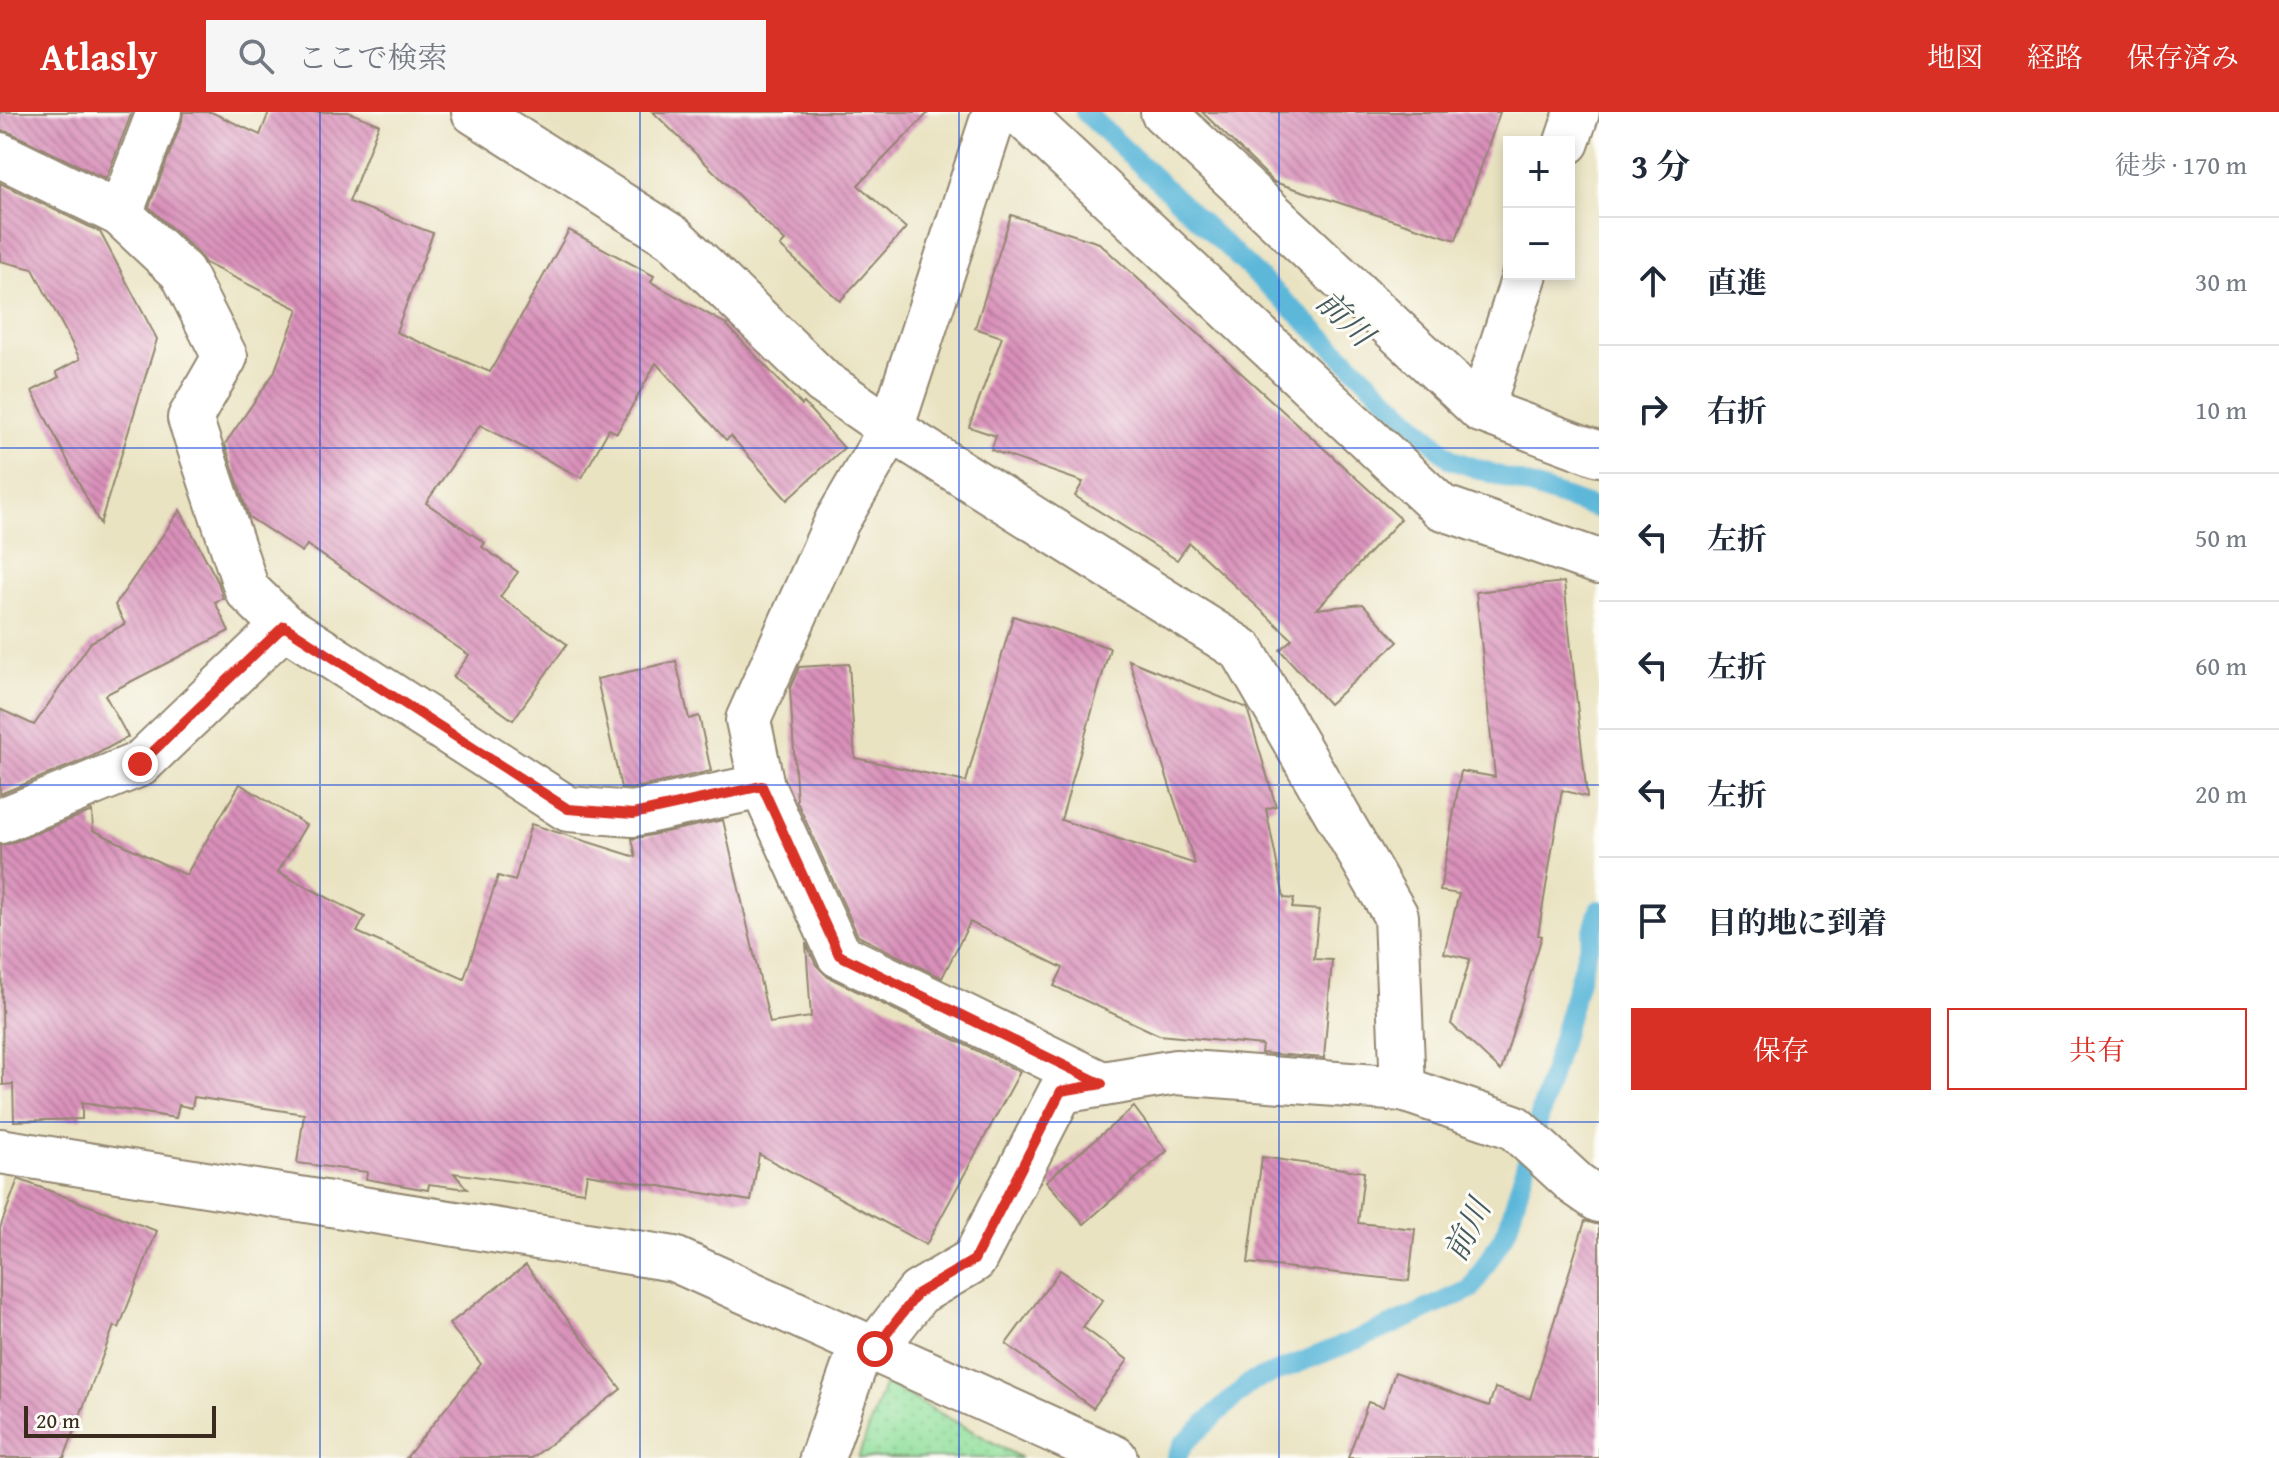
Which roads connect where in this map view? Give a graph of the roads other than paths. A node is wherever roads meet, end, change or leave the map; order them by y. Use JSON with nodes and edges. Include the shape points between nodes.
{"nodes":[{"id":1,"x":159,"y":112,"type":"edge"},
{"id":2,"x":474,"y":112,"type":"edge"},
{"id":3,"x":995,"y":112,"type":"edge"},
{"id":4,"x":1019,"y":112,"type":"edge"},
{"id":5,"x":1163,"y":112,"type":"edge"},
{"id":6,"x":1577,"y":112,"type":"edge"},
{"id":7,"x":1569,"y":136,"type":"edge"},
{"id":8,"x":0,"y":155,"type":"edge"},
{"id":9,"x":120,"y":214,"type":"junction"},
{"id":10,"x":1523,"y":280,"type":"edge"},
{"id":11,"x":1481,"y":410,"type":"junction"},
{"id":12,"x":891,"y":429,"type":"junction"},
{"id":13,"x":1599,"y":454,"type":"edge"},
{"id":14,"x":1599,"y":562,"type":"edge"},
{"id":15,"x":284,"y":626,"type":"junction"},
{"id":16,"x":762,"y":786,"type":"junction"},
{"id":17,"x":0,"y":821,"type":"edge"},
{"id":18,"x":1102,"y":1084,"type":"junction"},
{"id":19,"x":1403,"y":1089,"type":"junction"},
{"id":20,"x":0,"y":1151,"type":"edge"},
{"id":21,"x":1588,"y":1192,"type":"edge"},
{"id":22,"x":869,"y":1346,"type":"junction"},
{"id":23,"x":822,"y":1458,"type":"edge"},
{"id":24,"x":1115,"y":1458,"type":"edge"}],
"edges":[{"from":1,"to":9,"type":"street"},
{"from":2,"to":12,"type":"street","via":[[674,238],[823,382]]},
{"from":3,"to":12,"type":"street"},
{"from":4,"to":14,"type":"street","via":[[1441,507]]},
{"from":5,"to":11,"type":"street"},
{"from":6,"to":7,"type":"street"},
{"from":8,"to":9,"type":"street"},
{"from":9,"to":15,"type":"street","via":[[182,272],[225,357],[190,418],[247,590]]},
{"from":10,"to":11,"type":"street"},
{"from":11,"to":13,"type":"street"},
{"from":12,"to":16,"type":"street","via":[[837,521],[748,720]]},
{"from":12,"to":19,"type":"street","via":[[1242,650],[1396,916]]},
{"from":15,"to":16,"type":"street","via":[[568,809],[633,814]]},
{"from":15,"to":17,"type":"street","via":[[140,764]]},
{"from":16,"to":18,"type":"street","via":[[839,955]]},
{"from":18,"to":19,"type":"street","via":[[1176,1072]]},
{"from":18,"to":22,"type":"street","via":[[1061,1091],[974,1260],[918,1293]]},
{"from":19,"to":21,"type":"street","via":[[1514,1127]]},
{"from":20,"to":22,"type":"street","via":[[674,1259]]},
{"from":22,"to":23,"type":"street"},
{"from":22,"to":24,"type":"street"}]}
